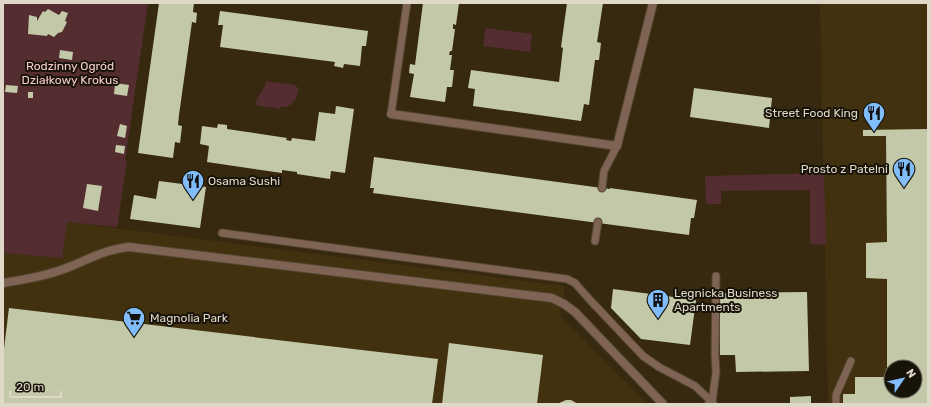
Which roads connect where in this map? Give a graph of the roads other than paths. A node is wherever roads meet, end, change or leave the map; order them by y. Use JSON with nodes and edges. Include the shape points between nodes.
{"nodes":[{"id":1,"x":407,"y":3,"type":"edge"},
{"id":2,"x":654,"y":3,"type":"edge"},
{"id":3,"x":391,"y":114,"type":"joint"},
{"id":4,"x":617,"y":146,"type":"junction"},
{"id":5,"x":602,"y":188,"type":"dead end"},
{"id":6,"x":598,"y":222,"type":"dead end"},
{"id":7,"x":222,"y":233,"type":"dead end"},
{"id":8,"x":595,"y":241,"type":"dead end"},
{"id":9,"x":716,"y":276,"type":"dead end"},
{"id":10,"x":3,"y":283,"type":"edge"},
{"id":11,"x":851,"y":361,"type":"dead end"},
{"id":12,"x":711,"y":403,"type":"edge"},
{"id":13,"x":663,"y":404,"type":"edge"},
{"id":14,"x":836,"y":404,"type":"edge"}],
"edges":[{"from":1,"to":3,"type":"lane"},
{"from":2,"to":4,"type":"street"},
{"from":3,"to":4,"type":"street"},
{"from":4,"to":5,"type":"lane","via":[[604,171]]},
{"from":6,"to":8,"type":"lane"},
{"from":7,"to":12,"type":"lane","via":[[567,279],[575,283],[643,356],[658,367],[695,386]]},
{"from":9,"to":12,"type":"lane","via":[[716,372]]},
{"from":10,"to":13,"type":"street","via":[[47,275],[106,251],[129,247],[552,298],[575,312]]},
{"from":11,"to":14,"type":"lane","via":[[836,395]]}]}
